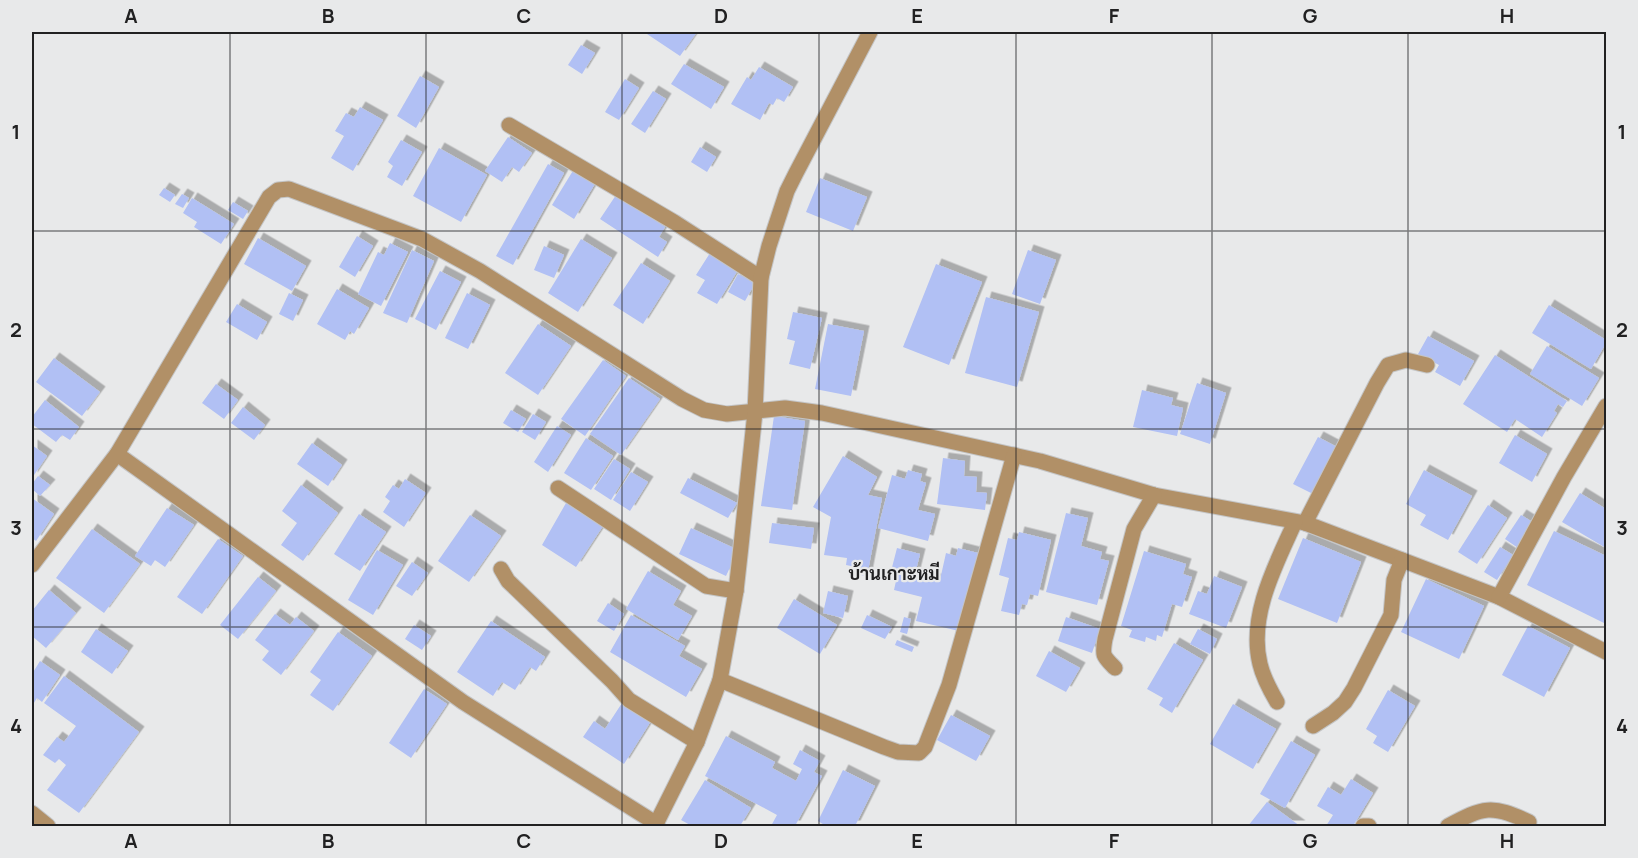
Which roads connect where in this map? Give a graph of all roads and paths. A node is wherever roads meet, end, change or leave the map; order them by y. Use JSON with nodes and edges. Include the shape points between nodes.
{"nodes":[{"id":1,"x":870,"y":32,"type":"edge"},
{"id":2,"x":510,"y":125,"type":"dead end"},
{"id":3,"x":761,"y":278,"type":"junction"},
{"id":4,"x":1427,"y":365,"type":"dead end"},
{"id":5,"x":1606,"y":406,"type":"edge"},
{"id":6,"x":755,"y":412,"type":"junction"},
{"id":7,"x":117,"y":454,"type":"junction"},
{"id":8,"x":1014,"y":455,"type":"junction"},
{"id":9,"x":558,"y":488,"type":"dead end"},
{"id":10,"x":1154,"y":495,"type":"junction"},
{"id":11,"x":1300,"y":523,"type":"junction"},
{"id":12,"x":1402,"y":560,"type":"junction"},
{"id":13,"x":32,"y":565,"type":"edge"},
{"id":14,"x":501,"y":569,"type":"dead end"},
{"id":15,"x":736,"y":591,"type":"junction"},
{"id":16,"x":1499,"y":597,"type":"junction"},
{"id":17,"x":1606,"y":652,"type":"edge"},
{"id":18,"x":1115,"y":668,"type":"dead end"},
{"id":19,"x":720,"y":680,"type":"junction"},
{"id":20,"x":1277,"y":702,"type":"dead end"},
{"id":21,"x":1313,"y":726,"type":"dead end"},
{"id":22,"x":697,"y":742,"type":"junction"},
{"id":23,"x":32,"y":813,"type":"edge"},
{"id":24,"x":1529,"y":822,"type":"dead end"},
{"id":25,"x":656,"y":825,"type":"edge"},
{"id":26,"x":48,"y":826,"type":"edge"},
{"id":27,"x":1363,"y":826,"type":"edge"},
{"id":28,"x":1369,"y":826,"type":"edge"},
{"id":29,"x":1448,"y":826,"type":"edge"}],
"edges":[{"from":1,"to":3,"type":"street","via":[[787,191]]},
{"from":2,"to":3,"type":"street"},
{"from":3,"to":6,"type":"street"},
{"from":4,"to":11,"type":"street","via":[[1406,360],[1388,365]]},
{"from":5,"to":16,"type":"street"},
{"from":6,"to":7,"type":"street","via":[[727,414],[704,410],[442,249],[292,189],[282,189],[267,201]]},
{"from":6,"to":8,"type":"street","via":[[808,410]]},
{"from":6,"to":15,"type":"street"},
{"from":7,"to":13,"type":"street"},
{"from":7,"to":25,"type":"street","via":[[463,702]]},
{"from":8,"to":10,"type":"street"},
{"from":8,"to":19,"type":"street","via":[[949,685],[925,747],[919,753],[884,747]]},
{"from":9,"to":15,"type":"street","via":[[706,586]]},
{"from":10,"to":11,"type":"street"},
{"from":10,"to":18,"type":"street","via":[[1134,529],[1105,639],[1103,653]]},
{"from":11,"to":12,"type":"street"},
{"from":11,"to":20,"type":"street","via":[[1268,586],[1258,634],[1260,665]]},
{"from":12,"to":16,"type":"street"},
{"from":12,"to":21,"type":"street","via":[[1394,580],[1391,615],[1354,688],[1345,702]]},
{"from":14,"to":22,"type":"street","via":[[508,581],[629,700]]},
{"from":15,"to":19,"type":"street"},
{"from":16,"to":17,"type":"street"},
{"from":19,"to":22,"type":"street"},
{"from":22,"to":25,"type":"street"},
{"from":23,"to":26,"type":"street"},
{"from":24,"to":29,"type":"street","via":[[1490,809]]},
{"from":27,"to":28,"type":"street"}]}
